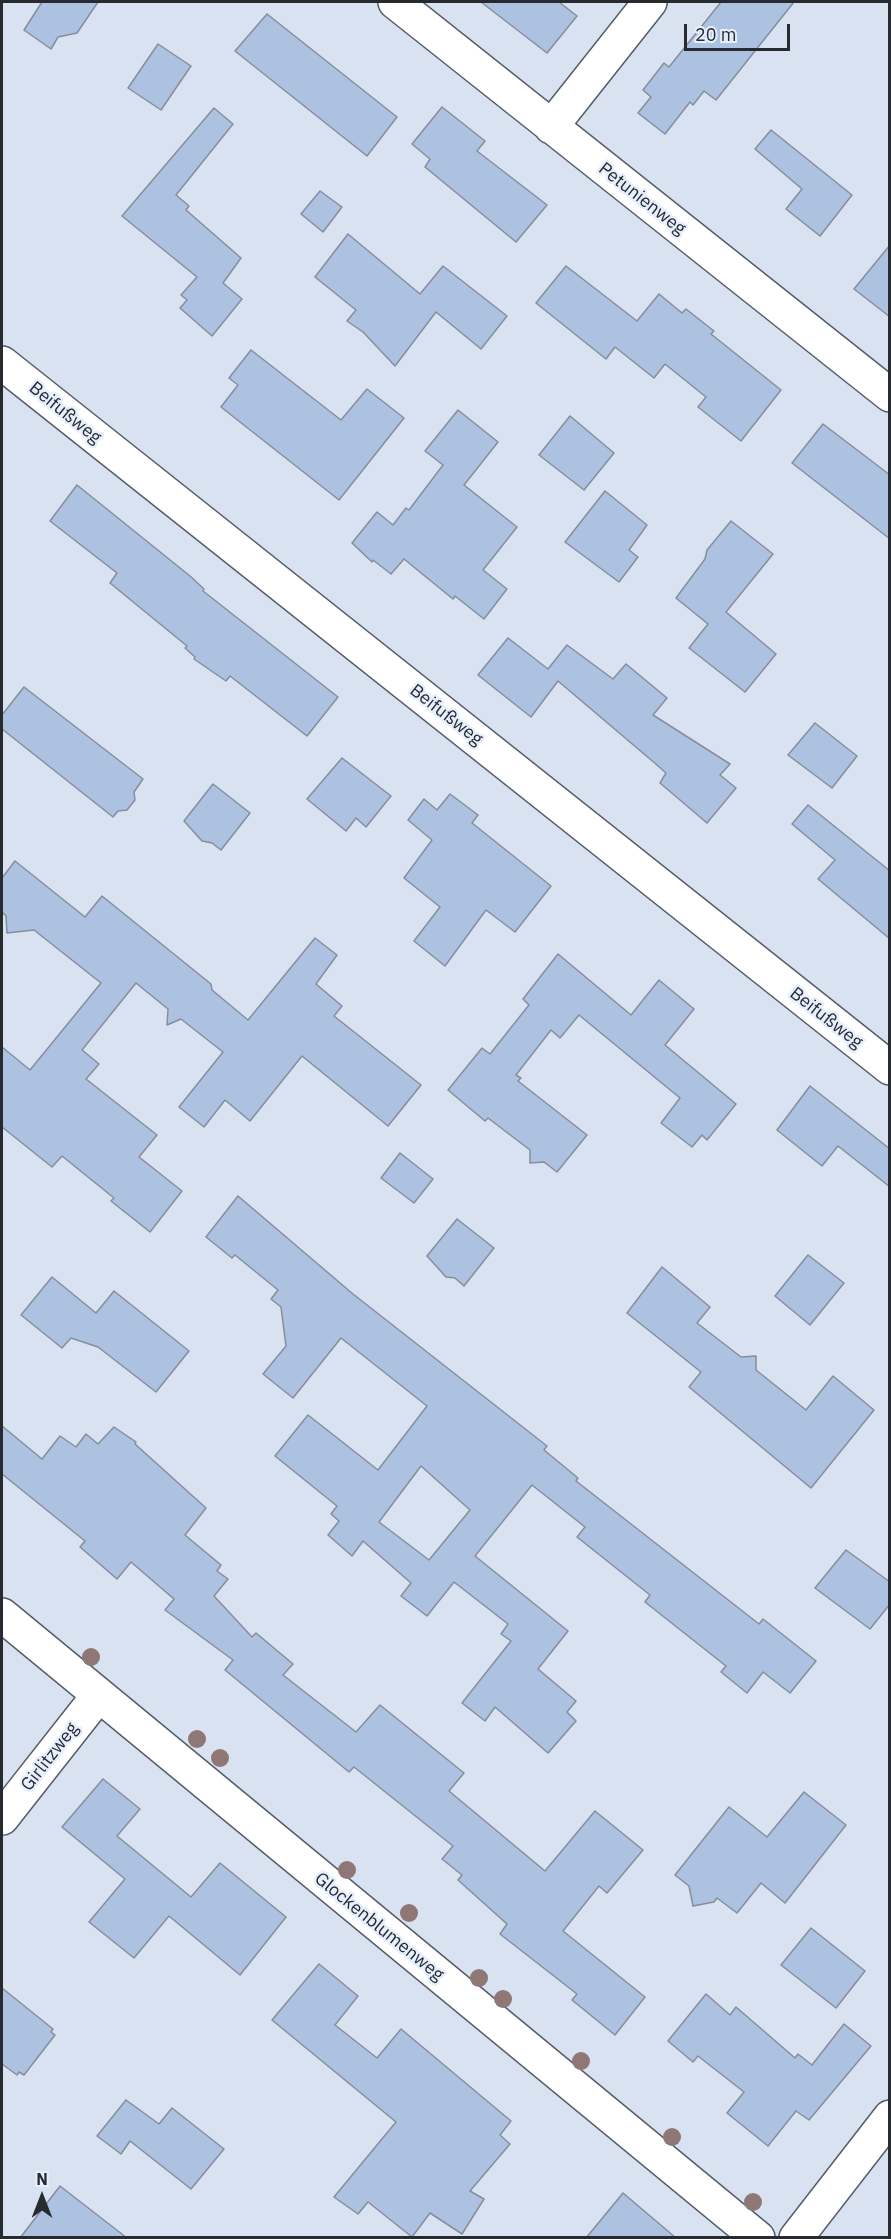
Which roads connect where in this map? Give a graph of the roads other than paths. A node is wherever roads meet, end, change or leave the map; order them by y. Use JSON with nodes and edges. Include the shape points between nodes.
{"nodes":[{"id":1,"x":395,"y":2,"type":"edge"},
{"id":2,"x":650,"y":2,"type":"edge"},
{"id":3,"x":551,"y":127,"type":"junction"},
{"id":4,"x":2,"y":363,"type":"edge"},
{"id":5,"x":890,"y":394,"type":"edge"},
{"id":6,"x":890,"y":1068,"type":"edge"},
{"id":7,"x":2,"y":1615,"type":"edge"},
{"id":8,"x":98,"y":1696,"type":"junction"},
{"id":9,"x":2,"y":1818,"type":"edge"},
{"id":10,"x":890,"y":2117,"type":"edge"},
{"id":11,"x":758,"y":2238,"type":"edge"},
{"id":12,"x":796,"y":2238,"type":"edge"}],
"edges":[{"from":1,"to":3,"type":"street","name":"Petunienweg"},
{"from":2,"to":3,"type":"street"},
{"from":3,"to":5,"type":"street","name":"Petunienweg"},
{"from":4,"to":6,"type":"street","name":"Beifußweg"},
{"from":7,"to":8,"type":"street","name":"Glockenblumenweg"},
{"from":8,"to":9,"type":"street","name":"Girlitzweg"},
{"from":8,"to":11,"type":"street","name":"Glockenblumenweg"},
{"from":10,"to":12,"type":"street"}]}
